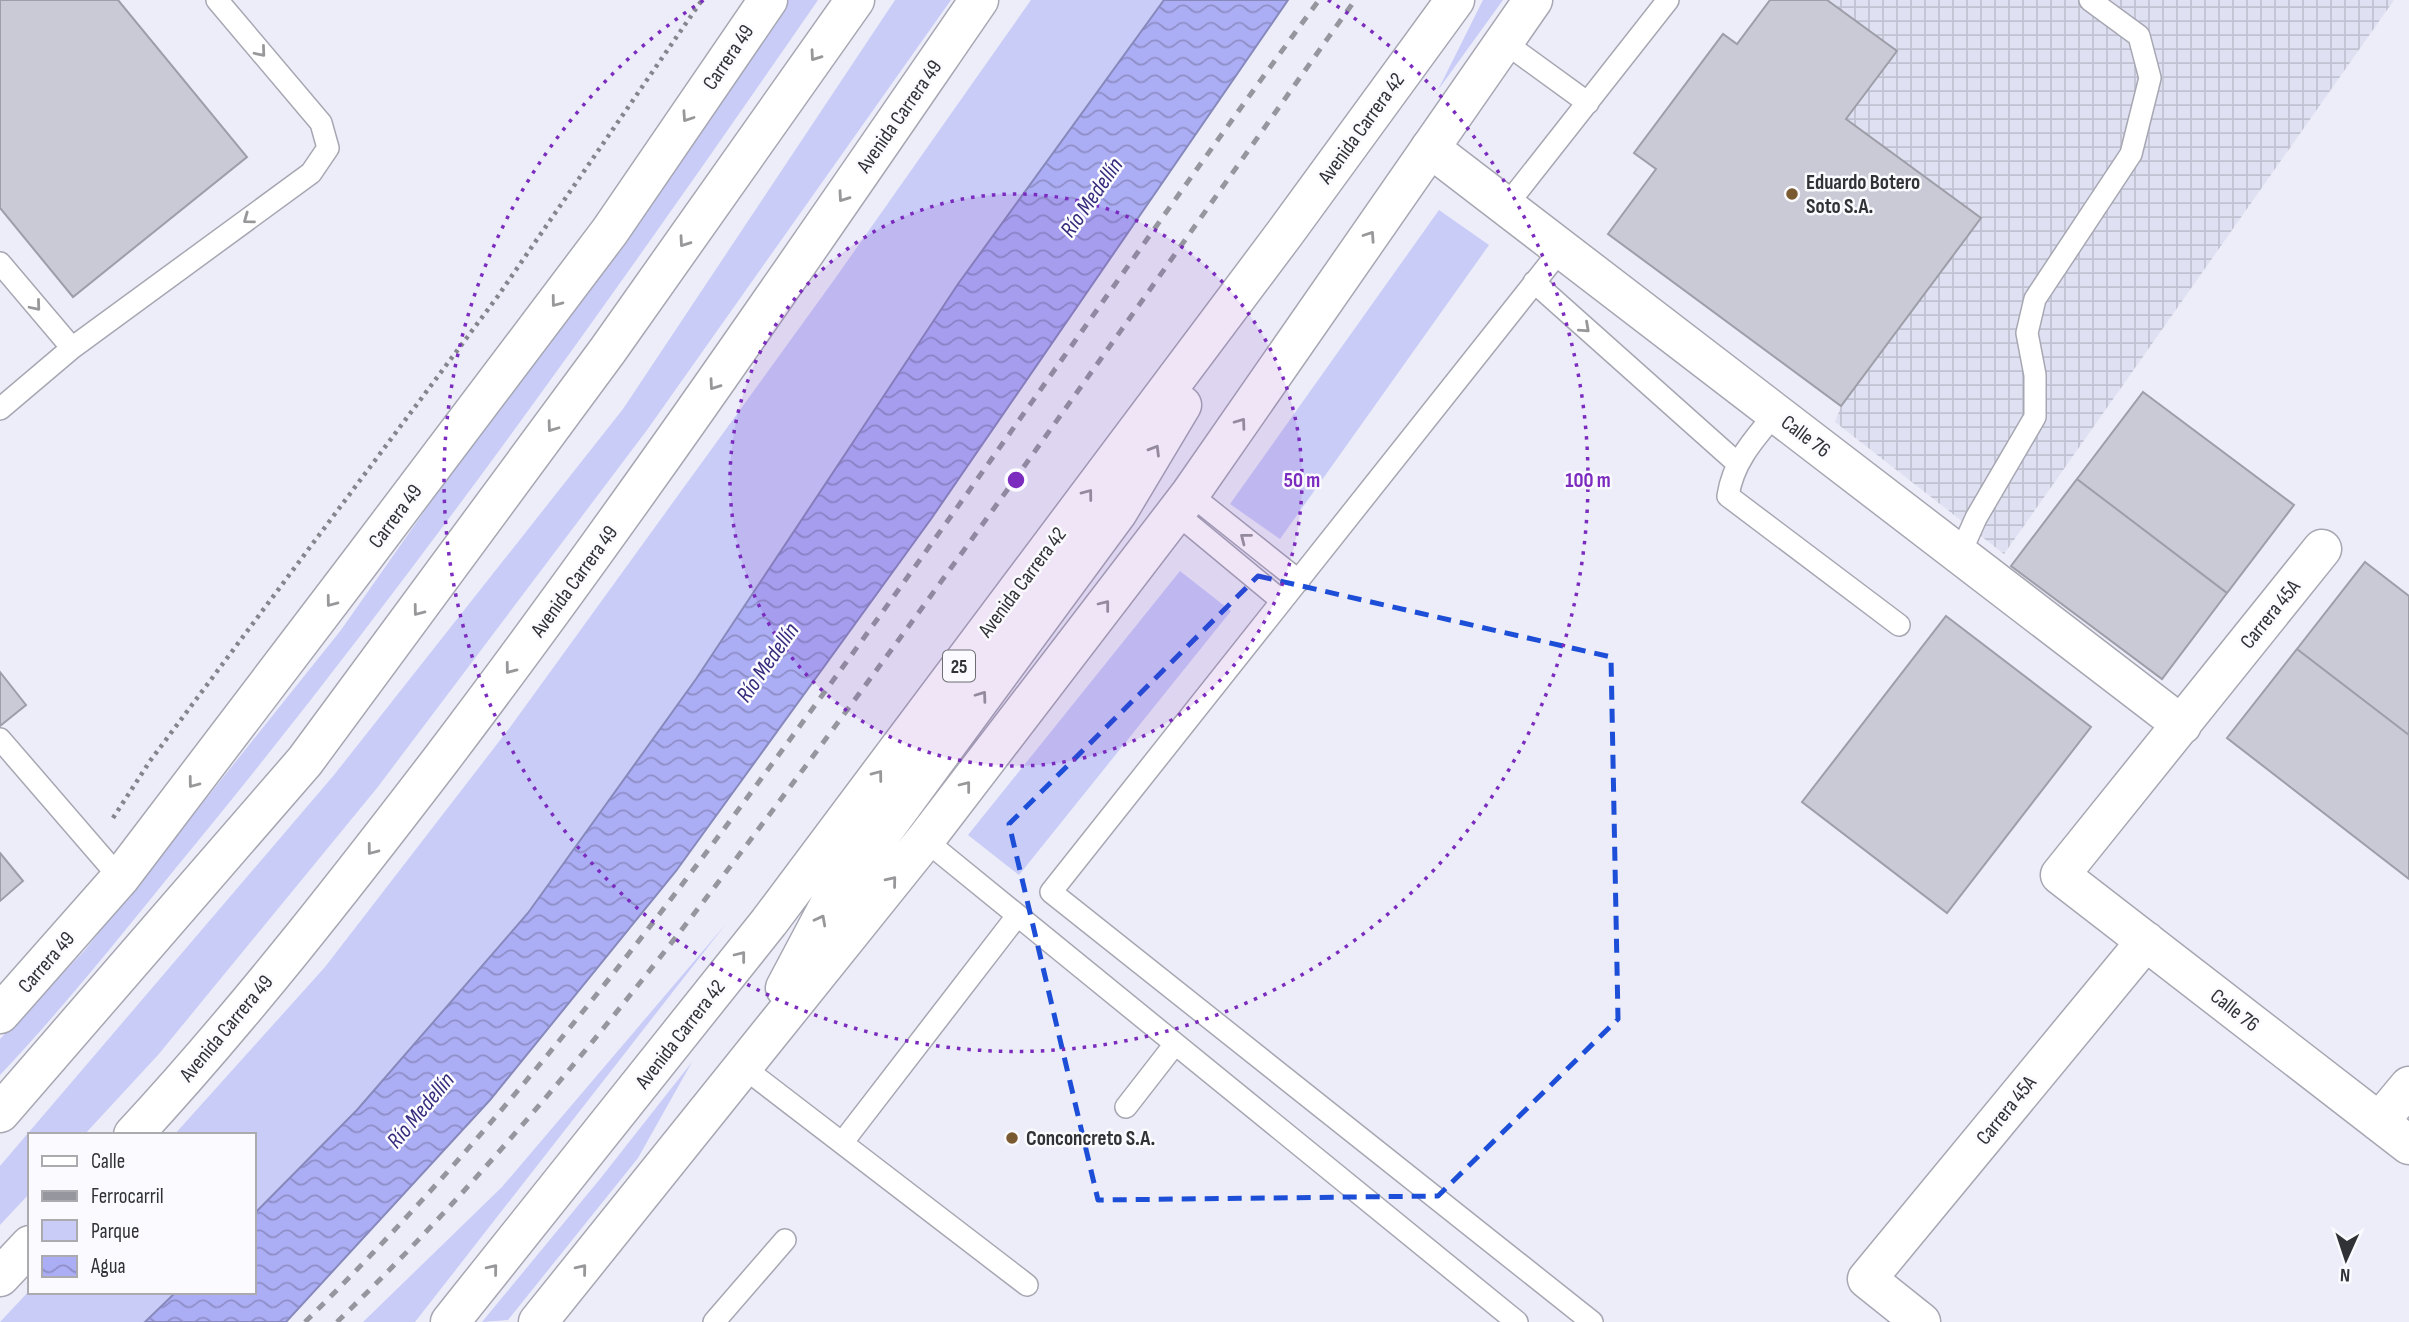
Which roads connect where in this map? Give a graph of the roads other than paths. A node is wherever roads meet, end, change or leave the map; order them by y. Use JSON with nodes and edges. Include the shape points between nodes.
{"nodes":[{"id":1,"x":217,"y":0,"type":"edge"},
{"id":2,"x":768,"y":0,"type":"edge"},
{"id":3,"x":855,"y":0,"type":"edge"},
{"id":4,"x":979,"y":0,"type":"edge"},
{"id":5,"x":1454,"y":0,"type":"edge"},
{"id":6,"x":1533,"y":0,"type":"edge"},
{"id":7,"x":1668,"y":0,"type":"edge"},
{"id":8,"x":2090,"y":0,"type":"edge"},
{"id":9,"x":1504,"y":42,"type":"junction"},
{"id":10,"x":1588,"y":103,"type":"junction"},
{"id":11,"x":1430,"y":148,"type":"junction"},
{"id":12,"x":1506,"y":206,"type":"junction"},
{"id":13,"x":1285,"y":233,"type":"junction"},
{"id":14,"x":1562,"y":248,"type":"junction"},
{"id":15,"x":0,"y":263,"type":"edge"},
{"id":16,"x":1534,"y":282,"type":"junction"},
{"id":17,"x":72,"y":348,"type":"junction"},
{"id":18,"x":0,"y":409,"type":"edge"},
{"id":19,"x":1776,"y":413,"type":"junction"},
{"id":20,"x":1737,"y":463,"type":"junction"},
{"id":21,"x":1183,"y":504,"type":"junction"},
{"id":22,"x":2322,"y":549,"type":"dead end"},
{"id":23,"x":1960,"y":554,"type":"junction"},
{"id":24,"x":1298,"y":581,"type":"junction"},
{"id":25,"x":1282,"y":601,"type":"junction"},
{"id":26,"x":1899,"y":625,"type":"dead end"},
{"id":27,"x":2182,"y":724,"type":"junction"},
{"id":28,"x":0,"y":739,"type":"edge"},
{"id":29,"x":925,"y":840,"type":"junction"},
{"id":30,"x":2060,"y":875,"type":"joint"},
{"id":31,"x":120,"y":878,"type":"junction"},
{"id":32,"x":1017,"y":916,"type":"junction"},
{"id":33,"x":2146,"y":941,"type":"junction"},
{"id":34,"x":0,"y":1014,"type":"edge"},
{"id":35,"x":1175,"y":1044,"type":"junction"},
{"id":36,"x":743,"y":1067,"type":"junction"},
{"id":37,"x":2409,"y":1086,"type":"edge"},
{"id":38,"x":1126,"y":1107,"type":"dead end"},
{"id":39,"x":0,"y":1113,"type":"edge"},
{"id":40,"x":2379,"y":1122,"type":"junction"},
{"id":41,"x":135,"y":1133,"type":"edge"},
{"id":42,"x":842,"y":1143,"type":"junction"},
{"id":43,"x":2409,"y":1145,"type":"edge"},
{"id":44,"x":785,"y":1240,"type":"dead end"},
{"id":45,"x":28,"y":1247,"type":"edge"},
{"id":46,"x":0,"y":1277,"type":"edge"},
{"id":47,"x":1027,"y":1284,"type":"dead end"},
{"id":48,"x":450,"y":1322,"type":"edge"},
{"id":49,"x":538,"y":1322,"type":"edge"},
{"id":50,"x":713,"y":1322,"type":"edge"},
{"id":51,"x":1517,"y":1322,"type":"edge"},
{"id":52,"x":1592,"y":1322,"type":"edge"},
{"id":53,"x":1921,"y":1322,"type":"edge"}],
"edges":[{"from":1,"to":17,"type":"lane","one_way":true,"via":[[321,123],[328,148],[311,173]]},
{"from":2,"to":31,"type":"main road","name":"Carrera 49","one_way":true,"via":[[610,231]]},
{"from":3,"to":39,"type":"main road","one_way":true,"via":[[585,383],[305,761]]},
{"from":4,"to":41,"type":"main road","name":"Avenida Carrera 49","one_way":true,"via":[[539,630],[363,862]]},
{"from":5,"to":13,"type":"main road","name":"Avenida Carrera 42","number":"25"},
{"from":6,"to":9,"type":"main road"},
{"from":7,"to":10,"type":"lane"},
{"from":8,"to":23,"type":"lane","via":[[2139,36],[2150,78],[2131,154],[2035,299],[2027,333],[2035,375],[2035,417]]},
{"from":9,"to":10,"type":"lane"},
{"from":9,"to":11,"type":"main road"},
{"from":10,"to":12,"type":"lane"},
{"from":11,"to":12,"type":"main road","name":"Calle 76"},
{"from":21,"to":11,"type":"main road","one_way":true},
{"from":12,"to":14,"type":"main road","name":"Calle 76"},
{"from":36,"to":13,"type":"main road","one_way":true,"via":[[829,905],[1118,512]]},
{"from":48,"to":13,"type":"main road","name":"Avenida Carrera 42","number":"25","one_way":true,"via":[[769,922]]},
{"from":14,"to":16,"type":"lane"},
{"from":14,"to":19,"type":"main road","name":"Calle 76"},
{"from":15,"to":17,"type":"lane","one_way":true},
{"from":16,"to":20,"type":"lane","one_way":true},
{"from":16,"to":24,"type":"lane"},
{"from":17,"to":18,"type":"lane"},
{"from":19,"to":20,"type":"lane"},
{"from":19,"to":23,"type":"main road","name":"Calle 76"},
{"from":20,"to":26,"type":"lane","via":[[1728,496]]},
{"from":24,"to":21,"type":"lane","one_way":true},
{"from":21,"to":25,"type":"lane"},
{"from":29,"to":21,"type":"main road","one_way":true},
{"from":22,"to":27,"type":"main road","name":"Carrera 45A"},
{"from":23,"to":27,"type":"main road","name":"Calle 76"},
{"from":24,"to":25,"type":"lane"},
{"from":25,"to":52,"type":"lane","via":[[1051,892]]},
{"from":27,"to":30,"type":"main road","name":"Carrera 45A"},
{"from":28,"to":31,"type":"lane"},
{"from":29,"to":32,"type":"lane"},
{"from":36,"to":29,"type":"main road","one_way":true},
{"from":30,"to":33,"type":"main road","name":"Calle 76"},
{"from":31,"to":34,"type":"main road","name":"Carrera 49"},
{"from":32,"to":35,"type":"lane"},
{"from":32,"to":42,"type":"lane"},
{"from":33,"to":40,"type":"main road","name":"Calle 76"},
{"from":33,"to":53,"type":"main road","name":"Carrera 45A","via":[[1867,1279]]},
{"from":35,"to":38,"type":"lane"},
{"from":35,"to":51,"type":"lane"},
{"from":36,"to":42,"type":"lane"},
{"from":49,"to":36,"type":"main road","one_way":true},
{"from":37,"to":40,"type":"main road"},
{"from":40,"to":43,"type":"main road","name":"Calle 76"},
{"from":42,"to":47,"type":"lane"},
{"from":44,"to":50,"type":"lane"},
{"from":45,"to":46,"type":"main road"}]}
